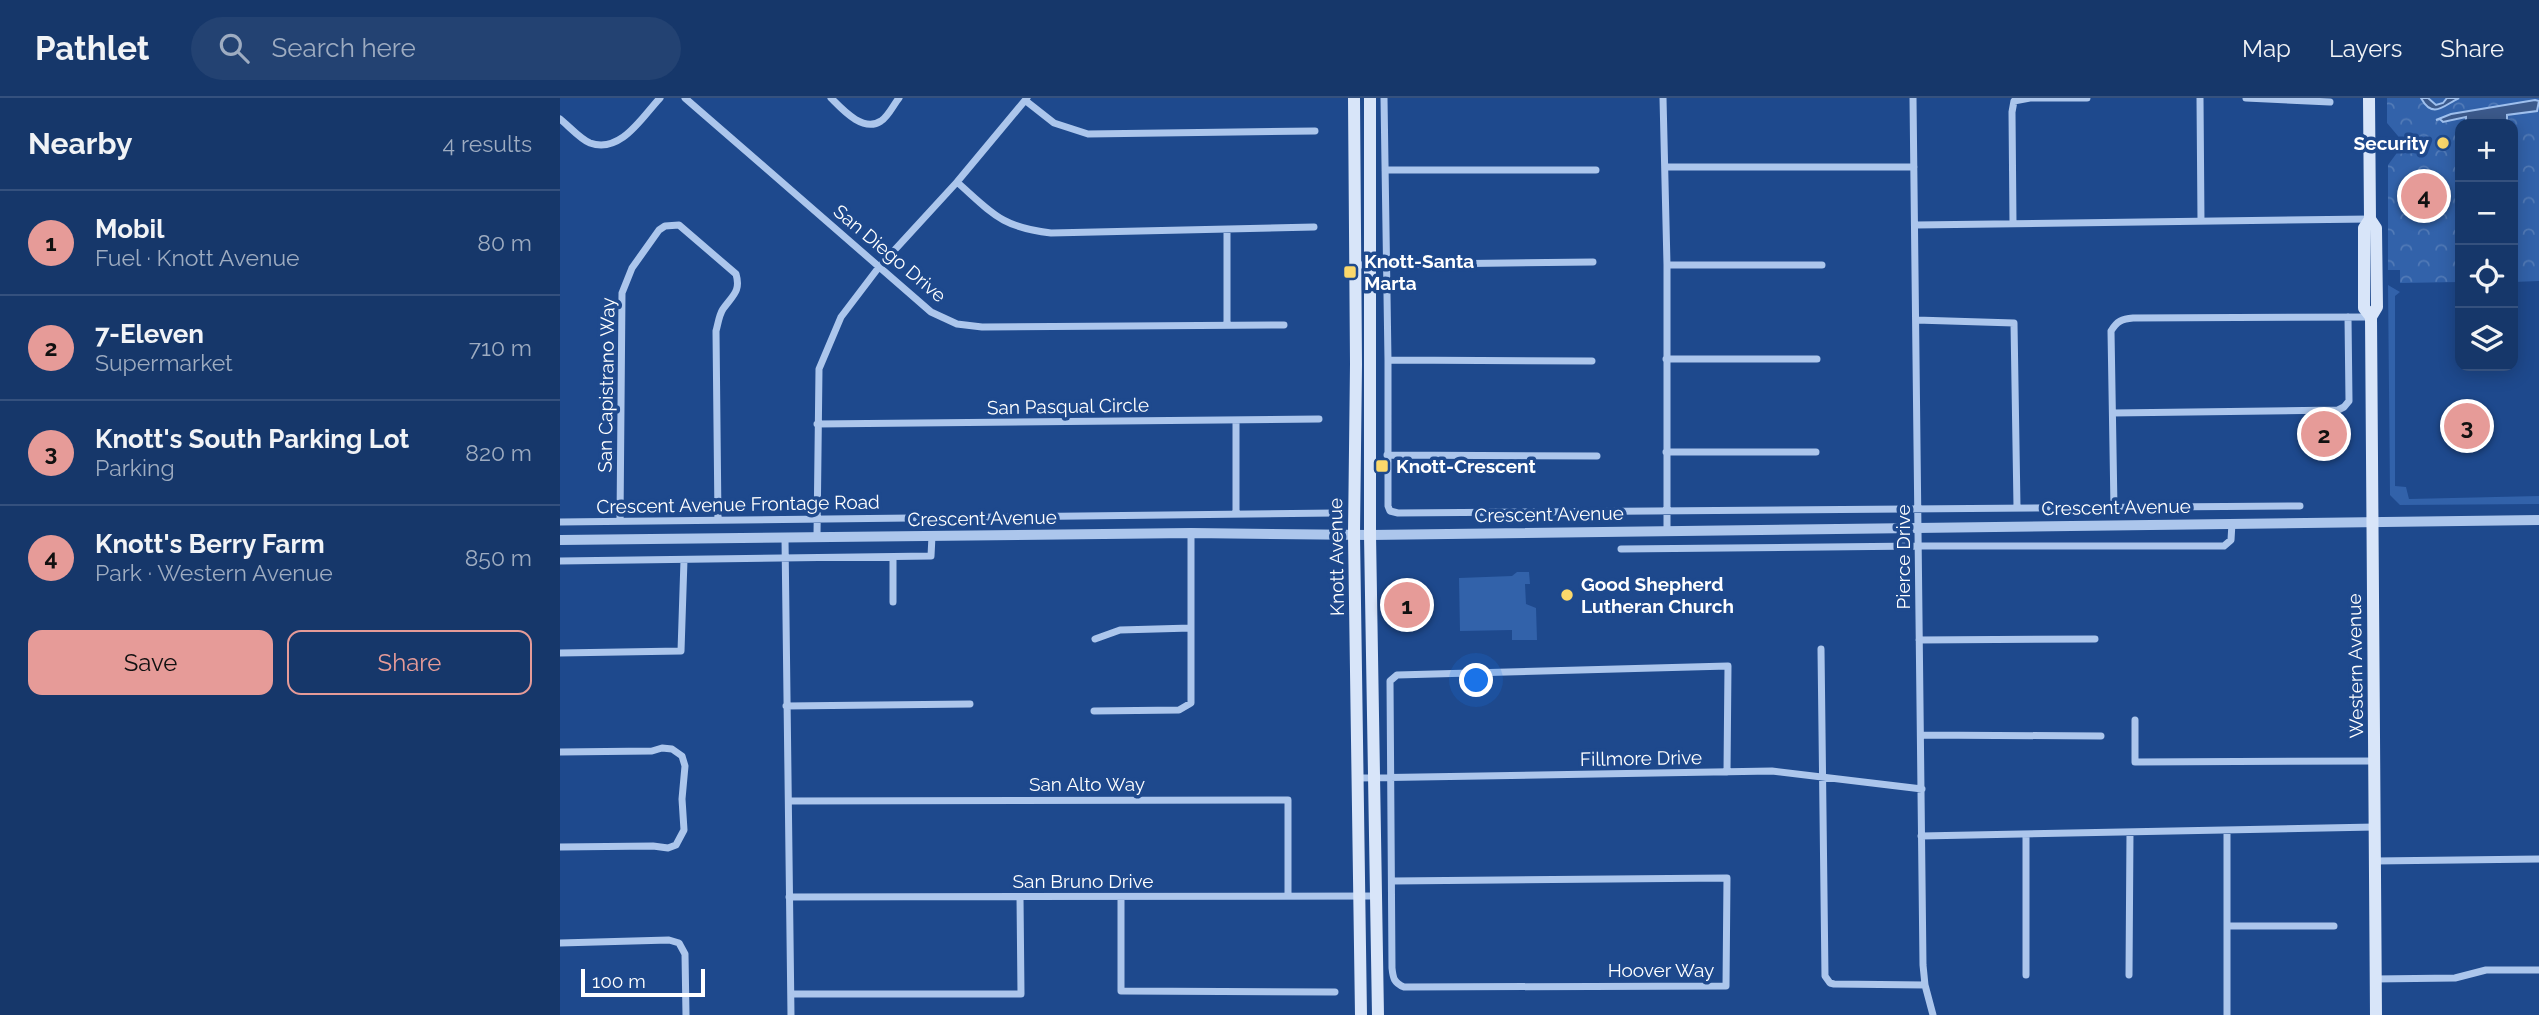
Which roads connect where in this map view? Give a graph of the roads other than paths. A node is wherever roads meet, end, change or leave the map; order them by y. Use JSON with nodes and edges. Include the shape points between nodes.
{"nodes":[{"id":1,"x":660,"y":98,"type":"edge"},
{"id":2,"x":685,"y":98,"type":"edge"},
{"id":3,"x":831,"y":98,"type":"edge"},
{"id":4,"x":899,"y":98,"type":"edge"},
{"id":5,"x":1353,"y":98,"type":"edge"},
{"id":6,"x":1370,"y":98,"type":"edge"},
{"id":7,"x":1384,"y":98,"type":"edge"},
{"id":8,"x":1663,"y":98,"type":"edge"},
{"id":9,"x":1913,"y":98,"type":"edge"},
{"id":10,"x":2087,"y":98,"type":"edge"},
{"id":11,"x":2200,"y":98,"type":"edge"},
{"id":12,"x":2246,"y":98,"type":"edge"},
{"id":13,"x":2369,"y":98,"type":"edge"},
{"id":14,"x":1027,"y":99,"type":"edge"},
{"id":15,"x":2330,"y":102,"type":"dead end"},
{"id":16,"x":560,"y":119,"type":"edge"},
{"id":17,"x":1315,"y":131,"type":"dead end"},
{"id":18,"x":1665,"y":167,"type":"junction"},
{"id":19,"x":1914,"y":167,"type":"junction"},
{"id":20,"x":1385,"y":170,"type":"junction"},
{"id":21,"x":1596,"y":170,"type":"dead end"},
{"id":22,"x":957,"y":182,"type":"junction"},
{"id":23,"x":2370,"y":219,"type":"junction"},
{"id":24,"x":2201,"y":221,"type":"junction"},
{"id":25,"x":2013,"y":223,"type":"junction"},
{"id":26,"x":1916,"y":225,"type":"junction"},
{"id":27,"x":1314,"y":227,"type":"dead end"},
{"id":28,"x":1227,"y":230,"type":"junction"},
{"id":29,"x":1593,"y":262,"type":"dead end"},
{"id":30,"x":1386,"y":264,"type":"junction"},
{"id":31,"x":1355,"y":265,"type":"junction"},
{"id":32,"x":1371,"y":265,"type":"junction"},
{"id":33,"x":1667,"y":265,"type":"junction"},
{"id":34,"x":1822,"y":265,"type":"dead end"},
{"id":35,"x":879,"y":267,"type":"junction"},
{"id":36,"x":2348,"y":317,"type":"junction"},
{"id":37,"x":2371,"y":317,"type":"junction"},
{"id":38,"x":1916,"y":320,"type":"junction"},
{"id":39,"x":1227,"y":324,"type":"junction"},
{"id":40,"x":1284,"y":325,"type":"dead end"},
{"id":41,"x":1667,"y":359,"type":"junction"},
{"id":42,"x":1817,"y":359,"type":"dead end"},
{"id":43,"x":1388,"y":360,"type":"junction"},
{"id":44,"x":1592,"y":361,"type":"dead end"},
{"id":45,"x":2113,"y":413,"type":"junction"},
{"id":46,"x":1319,"y":419,"type":"dead end"},
{"id":47,"x":1236,"y":420,"type":"junction"},
{"id":48,"x":817,"y":424,"type":"junction"},
{"id":49,"x":1665,"y":452,"type":"junction"},
{"id":50,"x":1816,"y":452,"type":"dead end"},
{"id":51,"x":1387,"y":455,"type":"junction"},
{"id":52,"x":1597,"y":456,"type":"dead end"},
{"id":53,"x":2300,"y":506,"type":"dead end"},
{"id":54,"x":2017,"y":507,"type":"junction"},
{"id":55,"x":2114,"y":508,"type":"junction"},
{"id":56,"x":1919,"y":509,"type":"junction"},
{"id":57,"x":1666,"y":511,"type":"junction"},
{"id":58,"x":1335,"y":513,"type":"dead end"},
{"id":59,"x":1236,"y":514,"type":"junction"},
{"id":60,"x":817,"y":518,"type":"junction"},
{"id":61,"x":718,"y":520,"type":"junction"},
{"id":62,"x":2539,"y":520,"type":"edge"},
{"id":63,"x":621,"y":521,"type":"junction"},
{"id":64,"x":560,"y":522,"type":"edge"},
{"id":65,"x":2373,"y":522,"type":"junction"},
{"id":66,"x":2232,"y":523,"type":"junction"},
{"id":67,"x":1919,"y":528,"type":"junction"},
{"id":68,"x":1667,"y":529,"type":"junction"},
{"id":69,"x":1191,"y":533,"type":"junction"},
{"id":70,"x":1354,"y":534,"type":"junction"},
{"id":71,"x":1370,"y":534,"type":"junction"},
{"id":72,"x":817,"y":536,"type":"junction"},
{"id":73,"x":932,"y":536,"type":"junction"},
{"id":74,"x":785,"y":538,"type":"junction"},
{"id":75,"x":560,"y":540,"type":"edge"},
{"id":76,"x":1919,"y":546,"type":"junction"},
{"id":77,"x":1620,"y":549,"type":"dead end"},
{"id":78,"x":893,"y":558,"type":"junction"},
{"id":79,"x":786,"y":559,"type":"junction"},
{"id":80,"x":684,"y":560,"type":"junction"},
{"id":81,"x":560,"y":561,"type":"edge"},
{"id":82,"x":894,"y":601,"type":"dead end"},
{"id":83,"x":1191,"y":628,"type":"junction"},
{"id":84,"x":1095,"y":639,"type":"dead end"},
{"id":85,"x":2095,"y":639,"type":"dead end"},
{"id":86,"x":1919,"y":640,"type":"junction"},
{"id":87,"x":1821,"y":649,"type":"dead end"},
{"id":88,"x":560,"y":653,"type":"edge"},
{"id":89,"x":1373,"y":680,"type":"junction"},
{"id":90,"x":1357,"y":681,"type":"junction"},
{"id":91,"x":970,"y":704,"type":"dead end"},
{"id":92,"x":786,"y":706,"type":"junction"},
{"id":93,"x":1094,"y":711,"type":"dead end"},
{"id":94,"x":2135,"y":720,"type":"dead end"},
{"id":95,"x":1921,"y":736,"type":"junction"},
{"id":96,"x":2101,"y":736,"type":"dead end"},
{"id":97,"x":560,"y":752,"type":"edge"},
{"id":98,"x":2375,"y":761,"type":"junction"},
{"id":99,"x":1727,"y":772,"type":"junction"},
{"id":100,"x":1390,"y":777,"type":"junction"},
{"id":101,"x":1359,"y":778,"type":"junction"},
{"id":102,"x":1375,"y":778,"type":"junction"},
{"id":103,"x":1823,"y":779,"type":"junction"},
{"id":104,"x":1922,"y":789,"type":"junction"},
{"id":105,"x":789,"y":801,"type":"junction"},
{"id":106,"x":2375,"y":827,"type":"junction"},
{"id":107,"x":2227,"y":830,"type":"junction"},
{"id":108,"x":2130,"y":832,"type":"junction"},
{"id":109,"x":2026,"y":834,"type":"junction"},
{"id":110,"x":1921,"y":836,"type":"junction"},
{"id":111,"x":560,"y":847,"type":"edge"},
{"id":112,"x":2539,"y":859,"type":"edge"},
{"id":113,"x":2375,"y":860,"type":"junction"},
{"id":114,"x":1393,"y":881,"type":"junction"},
{"id":115,"x":1288,"y":896,"type":"junction"},
{"id":116,"x":1360,"y":896,"type":"junction"},
{"id":117,"x":1377,"y":896,"type":"junction"},
{"id":118,"x":789,"y":897,"type":"junction"},
{"id":119,"x":1020,"y":897,"type":"junction"},
{"id":120,"x":1121,"y":897,"type":"junction"},
{"id":121,"x":2227,"y":926,"type":"junction"},
{"id":122,"x":2334,"y":926,"type":"dead end"},
{"id":123,"x":560,"y":943,"type":"edge"},
{"id":124,"x":2539,"y":970,"type":"edge"},
{"id":125,"x":2026,"y":975,"type":"dead end"},
{"id":126,"x":2129,"y":975,"type":"dead end"},
{"id":127,"x":2375,"y":979,"type":"junction"},
{"id":128,"x":1925,"y":985,"type":"junction"},
{"id":129,"x":1335,"y":992,"type":"dead end"},
{"id":130,"x":791,"y":995,"type":"junction"},
{"id":131,"x":686,"y":1015,"type":"edge"},
{"id":132,"x":791,"y":1015,"type":"edge"},
{"id":133,"x":1361,"y":1015,"type":"edge"},
{"id":134,"x":1378,"y":1015,"type":"edge"},
{"id":135,"x":1933,"y":1015,"type":"edge"},
{"id":136,"x":2227,"y":1015,"type":"edge"},
{"id":137,"x":2376,"y":1015,"type":"edge"}],
"edges":[{"from":1,"to":16,"type":"street","via":[[622,139],[604,145],[588,143]]},
{"from":2,"to":35,"type":"street","name":"San Diego Drive"},
{"from":3,"to":4,"type":"street","via":[[867,124],[881,121]]},
{"from":5,"to":31,"type":"main road","name":"Knott Avenue"},
{"from":6,"to":32,"type":"main road","name":"Knott Avenue"},
{"from":7,"to":20,"type":"street"},
{"from":8,"to":18,"type":"street"},
{"from":9,"to":19,"type":"street","name":"Pierce Drive"},
{"from":10,"to":25,"type":"street","via":[[2014,101]]},
{"from":11,"to":24,"type":"street"},
{"from":12,"to":15,"type":"street"},
{"from":13,"to":23,"type":"main road","name":"Western Avenue"},
{"from":14,"to":17,"type":"street","via":[[1054,123],[1088,134]]},
{"from":14,"to":22,"type":"street"},
{"from":18,"to":19,"type":"street"},
{"from":18,"to":33,"type":"street"},
{"from":19,"to":26,"type":"street","name":"Pierce Drive"},
{"from":20,"to":21,"type":"street"},
{"from":20,"to":30,"type":"street"},
{"from":22,"to":28,"type":"street","via":[[997,218],[1023,229],[1051,233]]},
{"from":22,"to":35,"type":"street"},
{"from":23,"to":24,"type":"street"},
{"from":23,"to":37,"type":"main road","name":"Western Avenue","via":[[2364,228],[2364,307]]},
{"from":24,"to":25,"type":"street"},
{"from":25,"to":26,"type":"street"},
{"from":26,"to":38,"type":"street","name":"Pierce Drive"},
{"from":27,"to":28,"type":"street"},
{"from":28,"to":39,"type":"street"},
{"from":29,"to":30,"type":"street"},
{"from":30,"to":32,"type":"street"},
{"from":30,"to":43,"type":"street"},
{"from":31,"to":32,"type":"street"},
{"from":31,"to":70,"type":"main road","name":"Knott Avenue"},
{"from":32,"to":71,"type":"main road","name":"Knott Avenue"},
{"from":33,"to":34,"type":"street"},
{"from":33,"to":41,"type":"street"},
{"from":35,"to":39,"type":"street","name":"San Diego Drive","via":[[931,312],[957,324]]},
{"from":35,"to":48,"type":"street","via":[[841,317],[819,369]]},
{"from":36,"to":37,"type":"street"},
{"from":36,"to":45,"type":"street","via":[[2349,401],[2338,410]]},
{"from":36,"to":45,"type":"street","via":[[2124,319],[2111,331]]},
{"from":37,"to":65,"type":"main road","name":"Western Avenue"},
{"from":38,"to":54,"type":"street","via":[[2014,323]]},
{"from":38,"to":56,"type":"street","name":"Pierce Drive"},
{"from":39,"to":40,"type":"street","name":"San Diego Drive"},
{"from":41,"to":42,"type":"street"},
{"from":41,"to":49,"type":"street"},
{"from":43,"to":44,"type":"street"},
{"from":43,"to":51,"type":"street"},
{"from":45,"to":55,"type":"street"},
{"from":46,"to":47,"type":"street","name":"San Pasqual Circle"},
{"from":47,"to":48,"type":"street","name":"San Pasqual Circle"},
{"from":47,"to":59,"type":"street"},
{"from":48,"to":60,"type":"street"},
{"from":49,"to":50,"type":"street"},
{"from":49,"to":57,"type":"street"},
{"from":51,"to":52,"type":"street"},
{"from":51,"to":57,"type":"street","name":"Crescent Avenue","via":[[1388,506],[1398,513]]},
{"from":53,"to":55,"type":"street","name":"Crescent Avenue"},
{"from":54,"to":55,"type":"street","name":"Crescent Avenue"},
{"from":54,"to":56,"type":"street","name":"Crescent Avenue"},
{"from":56,"to":57,"type":"street","name":"Crescent Avenue"},
{"from":56,"to":67,"type":"street","name":"Pierce Drive"},
{"from":57,"to":68,"type":"street"},
{"from":58,"to":59,"type":"street","name":"Crescent Avenue Frontage Road"},
{"from":59,"to":60,"type":"street","name":"Crescent Avenue Frontage Road"},
{"from":60,"to":61,"type":"street","name":"Crescent Avenue Frontage Road"},
{"from":60,"to":72,"type":"street"},
{"from":61,"to":63,"type":"street","name":"Crescent Avenue Frontage Road"},
{"from":61,"to":63,"type":"street","name":"San Capistrano Way","via":[[716,331],[739,283],[736,274],[679,225],[673,225],[659,230],[639,255],[622,293]]},
{"from":62,"to":65,"type":"street","name":"Crescent Avenue"},
{"from":63,"to":64,"type":"street","name":"Crescent Avenue Frontage Road"},
{"from":65,"to":66,"type":"street","name":"Crescent Avenue"},
{"from":65,"to":98,"type":"main road","name":"Western Avenue"},
{"from":66,"to":67,"type":"street","name":"Crescent Avenue"},
{"from":66,"to":76,"type":"street","via":[[2231,540],[2224,546]]},
{"from":67,"to":68,"type":"street","name":"Crescent Avenue"},
{"from":67,"to":76,"type":"street","name":"Pierce Drive"},
{"from":68,"to":71,"type":"street","name":"Crescent Avenue"},
{"from":69,"to":70,"type":"street","name":"Crescent Avenue"},
{"from":69,"to":73,"type":"street","name":"Crescent Avenue"},
{"from":69,"to":83,"type":"street"},
{"from":70,"to":71,"type":"street","name":"Crescent Avenue"},
{"from":70,"to":90,"type":"main road","name":"Knott Avenue"},
{"from":71,"to":89,"type":"main road","name":"Knott Avenue"},
{"from":72,"to":73,"type":"street","name":"Crescent Avenue"},
{"from":72,"to":74,"type":"street","name":"Crescent Avenue"},
{"from":73,"to":78,"type":"street","via":[[931,556]]},
{"from":74,"to":75,"type":"street","name":"Crescent Avenue"},
{"from":74,"to":79,"type":"street"},
{"from":76,"to":77,"type":"street"},
{"from":76,"to":86,"type":"street","name":"Pierce Drive"},
{"from":78,"to":79,"type":"street"},
{"from":78,"to":82,"type":"street"},
{"from":79,"to":80,"type":"street"},
{"from":79,"to":92,"type":"street"},
{"from":80,"to":81,"type":"street"},
{"from":80,"to":88,"type":"street","via":[[681,651]]},
{"from":83,"to":84,"type":"street","via":[[1119,630]]},
{"from":83,"to":93,"type":"street","via":[[1191,703],[1180,710]]},
{"from":85,"to":86,"type":"street"},
{"from":86,"to":95,"type":"street","name":"Pierce Drive"},
{"from":87,"to":103,"type":"street"},
{"from":89,"to":90,"type":"main road"},
{"from":89,"to":102,"type":"main road","name":"Knott Avenue"},
{"from":90,"to":101,"type":"main road","name":"Knott Avenue"},
{"from":91,"to":92,"type":"street"},
{"from":92,"to":105,"type":"street"},
{"from":94,"to":98,"type":"street","via":[[2135,762]]},
{"from":95,"to":96,"type":"street"},
{"from":95,"to":104,"type":"street","name":"Pierce Drive"},
{"from":97,"to":111,"type":"street","via":[[672,749],[682,756],[685,766],[684,830],[676,845]]},
{"from":98,"to":106,"type":"main road","name":"Western Avenue"},
{"from":99,"to":100,"type":"street","name":"Fillmore Drive"},
{"from":99,"to":100,"type":"street","via":[[1728,666],[1393,676]]},
{"from":99,"to":103,"type":"street","name":"Fillmore Drive","via":[[1772,771]]},
{"from":100,"to":102,"type":"street","name":"Fillmore Drive"},
{"from":100,"to":114,"type":"street"},
{"from":101,"to":102,"type":"street","name":"Fillmore Drive"},
{"from":101,"to":116,"type":"main road","name":"Knott Avenue"},
{"from":102,"to":117,"type":"main road","name":"Knott Avenue"},
{"from":103,"to":104,"type":"street","name":"Fillmore Drive"},
{"from":103,"to":128,"type":"street","via":[[1824,972],[1829,985]]},
{"from":104,"to":110,"type":"street","name":"Pierce Drive"},
{"from":105,"to":115,"type":"street","name":"San Alto Way","via":[[1288,800]]},
{"from":105,"to":118,"type":"street"},
{"from":106,"to":107,"type":"street"},
{"from":106,"to":113,"type":"main road","name":"Western Avenue"},
{"from":107,"to":108,"type":"street"},
{"from":107,"to":121,"type":"street"},
{"from":108,"to":109,"type":"street"},
{"from":108,"to":126,"type":"street"},
{"from":109,"to":110,"type":"street"},
{"from":109,"to":125,"type":"street"},
{"from":110,"to":128,"type":"street","name":"Pierce Drive"},
{"from":112,"to":113,"type":"street"},
{"from":113,"to":127,"type":"main road","name":"Western Avenue"},
{"from":114,"to":114,"type":"street","name":"Hoover Way","via":[[1727,878],[1726,986],[1404,987],[1394,979],[1392,968]]},
{"from":115,"to":116,"type":"street","name":"San Bruno Drive"},
{"from":115,"to":120,"type":"street","name":"San Bruno Drive"},
{"from":116,"to":117,"type":"street","name":"San Bruno Drive"},
{"from":116,"to":133,"type":"main road","name":"Knott Avenue"},
{"from":117,"to":134,"type":"main road","name":"Knott Avenue"},
{"from":118,"to":119,"type":"street","name":"San Bruno Drive"},
{"from":118,"to":130,"type":"street"},
{"from":119,"to":120,"type":"street","name":"San Bruno Drive"},
{"from":119,"to":130,"type":"street","via":[[1021,995]]},
{"from":120,"to":129,"type":"street","via":[[1121,991]]},
{"from":121,"to":122,"type":"street"},
{"from":121,"to":136,"type":"street"},
{"from":123,"to":131,"type":"street","via":[[679,943],[685,954]]},
{"from":124,"to":127,"type":"street"},
{"from":127,"to":137,"type":"main road","name":"Western Avenue"},
{"from":128,"to":135,"type":"street","name":"Pierce Drive"},
{"from":130,"to":132,"type":"street"}]}
